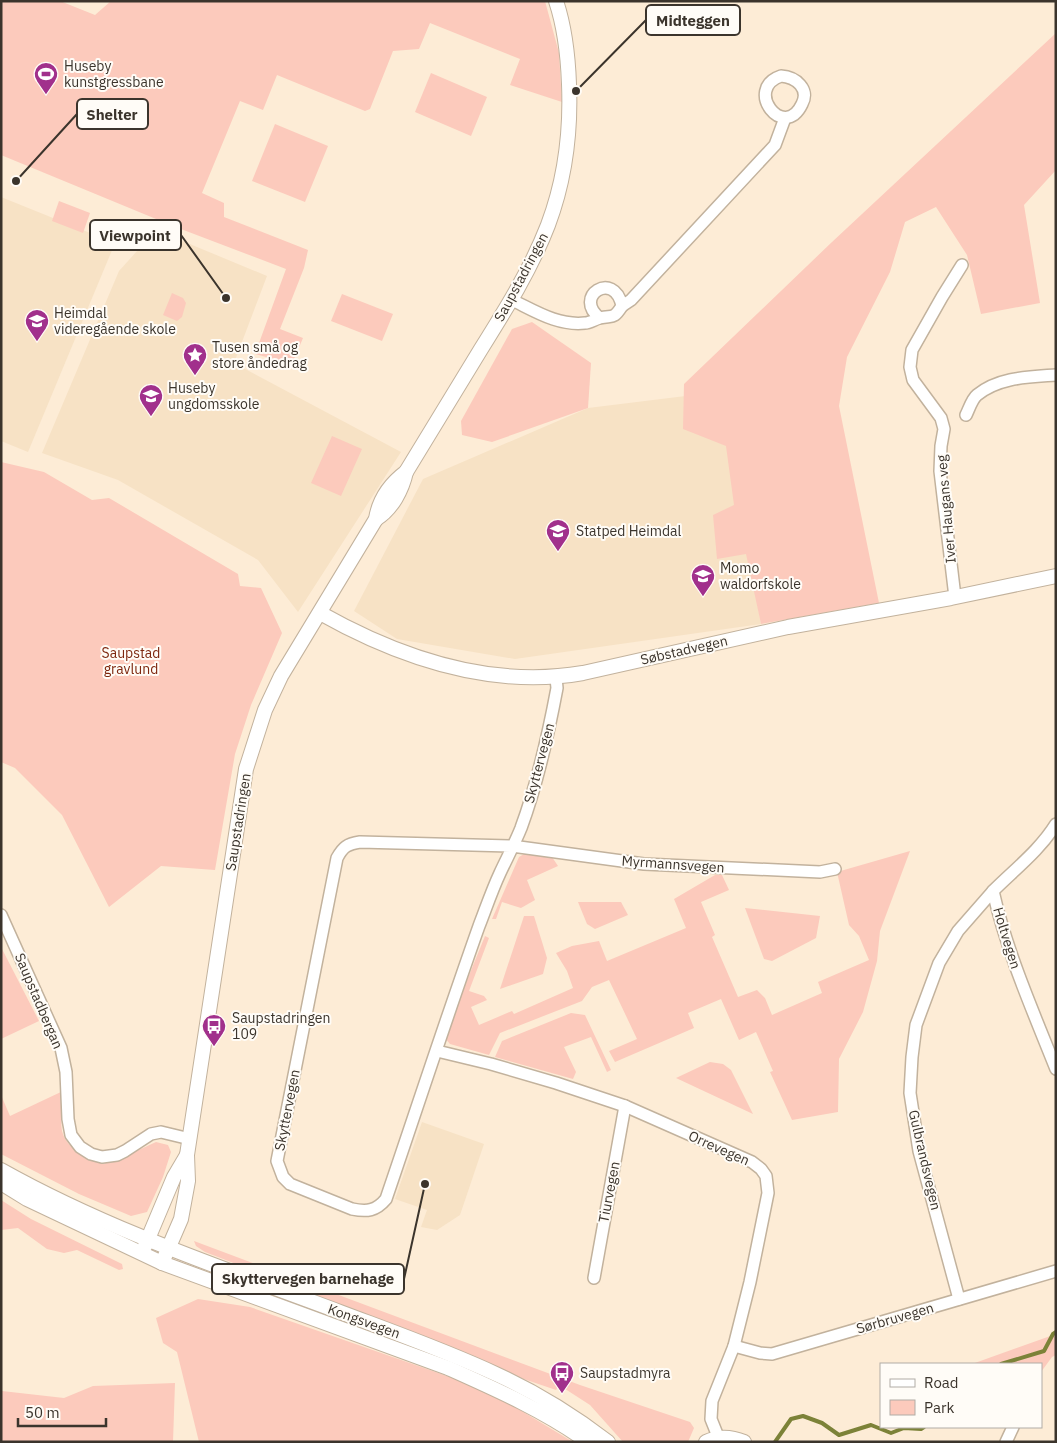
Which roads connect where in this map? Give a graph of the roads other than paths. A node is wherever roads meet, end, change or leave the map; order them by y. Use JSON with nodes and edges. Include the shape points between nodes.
{"nodes":[{"id":1,"x":556,"y":1,"type":"edge"},
{"id":2,"x":785,"y":118,"type":"dead end"},
{"id":3,"x":962,"y":265,"type":"dead end"},
{"id":4,"x":512,"y":300,"type":"junction"},
{"id":5,"x":622,"y":306,"type":"junction"},
{"id":6,"x":600,"y":318,"type":"junction"},
{"id":7,"x":1056,"y":375,"type":"edge"},
{"id":8,"x":966,"y":415,"type":"dead end"},
{"id":9,"x":1056,"y":576,"type":"edge"},
{"id":10,"x":955,"y":597,"type":"junction"},
{"id":11,"x":320,"y":612,"type":"junction"},
{"id":12,"x":556,"y":678,"type":"junction"},
{"id":13,"x":1056,"y":824,"type":"edge"},
{"id":14,"x":512,"y":846,"type":"junction"},
{"id":15,"x":835,"y":869,"type":"dead end"},
{"id":16,"x":993,"y":891,"type":"junction"},
{"id":17,"x":1,"y":915,"type":"edge"},
{"id":18,"x":437,"y":1051,"type":"junction"},
{"id":19,"x":1056,"y":1069,"type":"edge"},
{"id":20,"x":625,"y":1106,"type":"junction"},
{"id":21,"x":190,"y":1139,"type":"junction"},
{"id":22,"x":187,"y":1155,"type":"junction"},
{"id":23,"x":1,"y":1170,"type":"edge"},
{"id":24,"x":1,"y":1183,"type":"edge"},
{"id":25,"x":147,"y":1238,"type":"junction"},
{"id":26,"x":169,"y":1248,"type":"junction"},
{"id":27,"x":142,"y":1254,"type":"junction"},
{"id":28,"x":162,"y":1263,"type":"junction"},
{"id":29,"x":1056,"y":1271,"type":"edge"},
{"id":30,"x":594,"y":1278,"type":"dead end"},
{"id":31,"x":959,"y":1300,"type":"junction"},
{"id":32,"x":734,"y":1346,"type":"junction"},
{"id":33,"x":1013,"y":1428,"type":"edge"},
{"id":34,"x":714,"y":1441,"type":"edge"},
{"id":35,"x":588,"y":1442,"type":"edge"},
{"id":36,"x":608,"y":1442,"type":"edge"},
{"id":37,"x":744,"y":1442,"type":"edge"},
{"id":38,"x":1006,"y":1442,"type":"edge"}],
"edges":[{"from":1,"to":4,"type":"street","name":"Saupstadringen","via":[[566,40],[570,114],[567,150],[549,223]]},
{"from":2,"to":5,"type":"street","via":[[775,145],[632,300]]},
{"from":3,"to":10,"type":"street","name":"Iver Haugans veg","via":[[912,350],[910,367],[913,380],[942,418],[940,471]]},
{"from":4,"to":6,"type":"street","via":[[548,318],[569,323],[587,323]]},
{"from":4,"to":11,"type":"street","name":"Saupstadringen","via":[[406,472],[403,485],[386,513],[376,519]]},
{"from":5,"to":6,"type":"street","via":[[617,314]]},
{"from":5,"to":6,"type":"street","via":[[614,290],[606,287],[597,290],[591,296],[590,305]]},
{"from":7,"to":8,"type":"street","via":[[997,383],[976,396]]},
{"from":9,"to":10,"type":"street","name":"Søbstadvegen"},
{"from":10,"to":12,"type":"street","name":"Søbstadvegen","via":[[788,627]]},
{"from":11,"to":12,"type":"street","name":"Søbstadvegen","via":[[357,633],[450,667],[496,676]]},
{"from":11,"to":21,"type":"street","name":"Saupstadringen","via":[[281,676],[265,710],[246,769]]},
{"from":12,"to":14,"type":"street","name":"Skyttervegen","via":[[545,752]]},
{"from":13,"to":16,"type":"street","name":"Holtvegen"},
{"from":14,"to":15,"type":"street","name":"Myrmannsvegen","via":[[644,864],[820,872]]},
{"from":14,"to":18,"type":"street","name":"Skyttervegen","via":[[482,918]]},
{"from":14,"to":18,"type":"street","name":"Skyttervegen","via":[[360,842],[342,849],[337,858],[277,1161],[283,1176],[290,1184],[352,1209],[369,1211],[381,1205],[386,1199]]},
{"from":16,"to":19,"type":"street","name":"Holtvegen","via":[[1018,973]]},
{"from":16,"to":31,"type":"street","name":"Gulbrandsvegen","via":[[958,931],[939,963],[916,1025],[912,1057],[910,1093],[919,1151]]},
{"from":17,"to":21,"type":"street","name":"Saupstadbergan","via":[[61,1048],[71,1135],[80,1147],[102,1157],[117,1155],[151,1134],[161,1132]]},
{"from":18,"to":20,"type":"street","name":"Orrevegen"},
{"from":20,"to":30,"type":"street","name":"Tiurvegen"},
{"from":20,"to":32,"type":"street","name":"Orrevegen","via":[[752,1162],[762,1168],[766,1176],[768,1193]]},
{"from":21,"to":22,"type":"street","name":"Saupstadringen"},
{"from":22,"to":25,"type":"street","name":"Saupstadringen"},
{"from":22,"to":26,"type":"street","name":"Saupstadringen","via":[[188,1181],[181,1219]]},
{"from":23,"to":25,"type":"street","name":"Kongsvegen"},
{"from":24,"to":27,"type":"street","name":"Kongsvegen","via":[[27,1199]]},
{"from":25,"to":26,"type":"street","name":"Kongsvegen"},
{"from":25,"to":27,"type":"street","name":"Saupstadringen"},
{"from":26,"to":28,"type":"street","name":"Saupstadringen"},
{"from":26,"to":36,"type":"street","name":"Kongsvegen","via":[[463,1359],[548,1402]]},
{"from":27,"to":28,"type":"street","name":"Kongsvegen"},
{"from":28,"to":35,"type":"street","name":"Kongsvegen","via":[[448,1368],[493,1388]]},
{"from":29,"to":31,"type":"street","name":"Sørbruvegen"},
{"from":31,"to":32,"type":"street","name":"Sørbruvegen","via":[[772,1354]]},
{"from":32,"to":34,"type":"street","name":"Orrevegen","via":[[712,1401]]},
{"from":33,"to":38,"type":"street"},
{"from":34,"to":37,"type":"street","via":[[734,1438]]}]}
